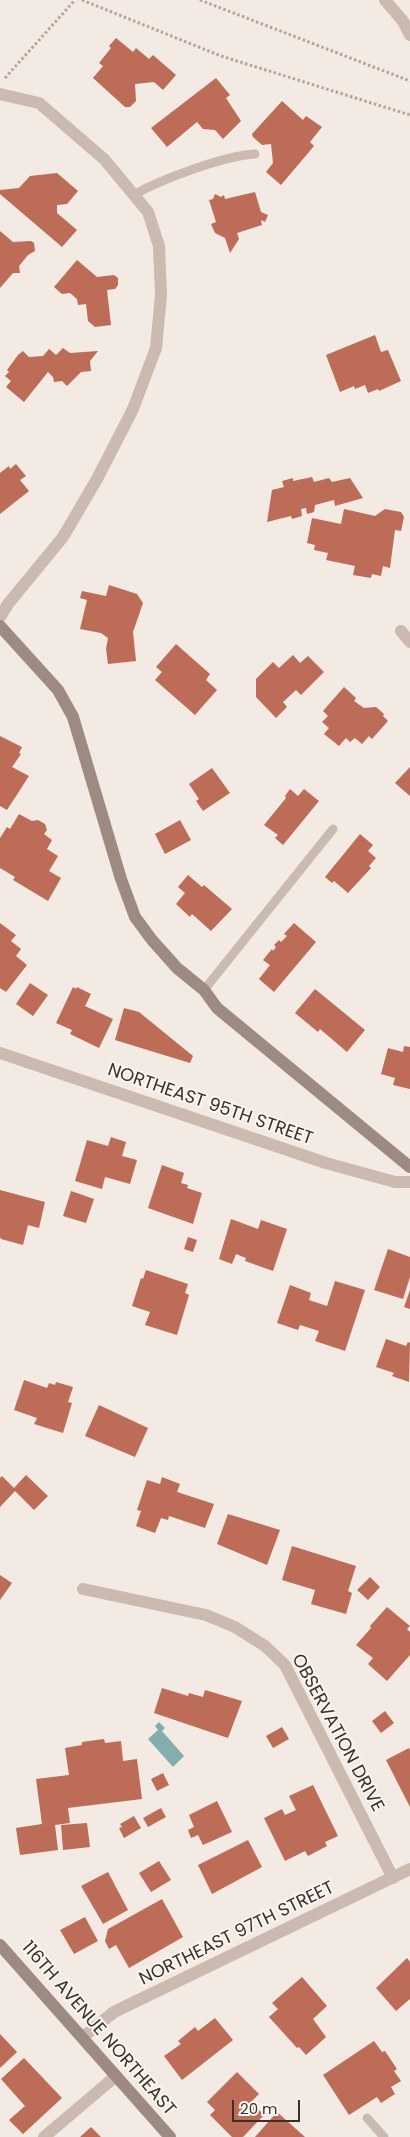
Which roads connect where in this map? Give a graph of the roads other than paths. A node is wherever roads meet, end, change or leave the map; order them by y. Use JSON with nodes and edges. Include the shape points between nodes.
{"nodes":[{"id":1,"x":385,"y":0,"type":"edge"},
{"id":2,"x":410,"y":35,"type":"edge"},
{"id":3,"x":0,"y":94,"type":"edge"},
{"id":4,"x":255,"y":154,"type":"dead end"},
{"id":5,"x":134,"y":195,"type":"junction"},
{"id":6,"x":0,"y":617,"type":"edge"},
{"id":7,"x":0,"y":626,"type":"edge"},
{"id":8,"x":400,"y":631,"type":"dead end"},
{"id":9,"x":410,"y":642,"type":"edge"},
{"id":10,"x":333,"y":829,"type":"dead end"},
{"id":11,"x":204,"y":990,"type":"junction"},
{"id":12,"x":0,"y":1053,"type":"edge"},
{"id":13,"x":410,"y":1166,"type":"edge"},
{"id":14,"x":410,"y":1182,"type":"edge"},
{"id":15,"x":83,"y":1589,"type":"dead end"},
{"id":16,"x":410,"y":1869,"type":"edge"},
{"id":17,"x":393,"y":1878,"type":"junction"},
{"id":18,"x":0,"y":1945,"type":"edge"},
{"id":19,"x":82,"y":2037,"type":"junction"},
{"id":20,"x":116,"y":2076,"type":"junction"},
{"id":21,"x":367,"y":2118,"type":"dead end"},
{"id":22,"x":44,"y":2137,"type":"edge"},
{"id":23,"x":170,"y":2137,"type":"edge"},
{"id":24,"x":384,"y":2137,"type":"edge"}],
"edges":[{"from":1,"to":2,"type":"street"},
{"from":3,"to":5,"type":"street","via":[[39,103],[104,159]]},
{"from":4,"to":5,"type":"lane","via":[[242,155],[172,177]]},
{"from":5,"to":6,"type":"street","via":[[148,212],[159,246],[161,295],[156,348],[133,410],[98,479],[63,537]]},
{"from":7,"to":11,"type":"street","via":[[58,690],[73,717],[135,917],[177,968]]},
{"from":8,"to":9,"type":"street"},
{"from":10,"to":11,"type":"lane"},
{"from":11,"to":13,"type":"street","via":[[218,1008]]},
{"from":12,"to":14,"type":"street","name":"NORTHEAST 95TH STREET","via":[[326,1163],[395,1182]]},
{"from":15,"to":17,"type":"street","name":"OBSERVATION DRIVE","via":[[206,1615],[235,1627],[285,1665]]},
{"from":16,"to":17,"type":"street","name":"NORTHEAST 97TH STREET"},
{"from":17,"to":19,"type":"street","name":"NORTHEAST 97TH STREET","via":[[114,2012]]},
{"from":18,"to":19,"type":"street","name":"116TH AVENUE NORTHEAST"},
{"from":19,"to":20,"type":"street","name":"116TH AVENUE NORTHEAST"},
{"from":20,"to":22,"type":"street"},
{"from":20,"to":23,"type":"street","name":"116TH AVENUE NORTHEAST"},
{"from":21,"to":24,"type":"lane"}]}
